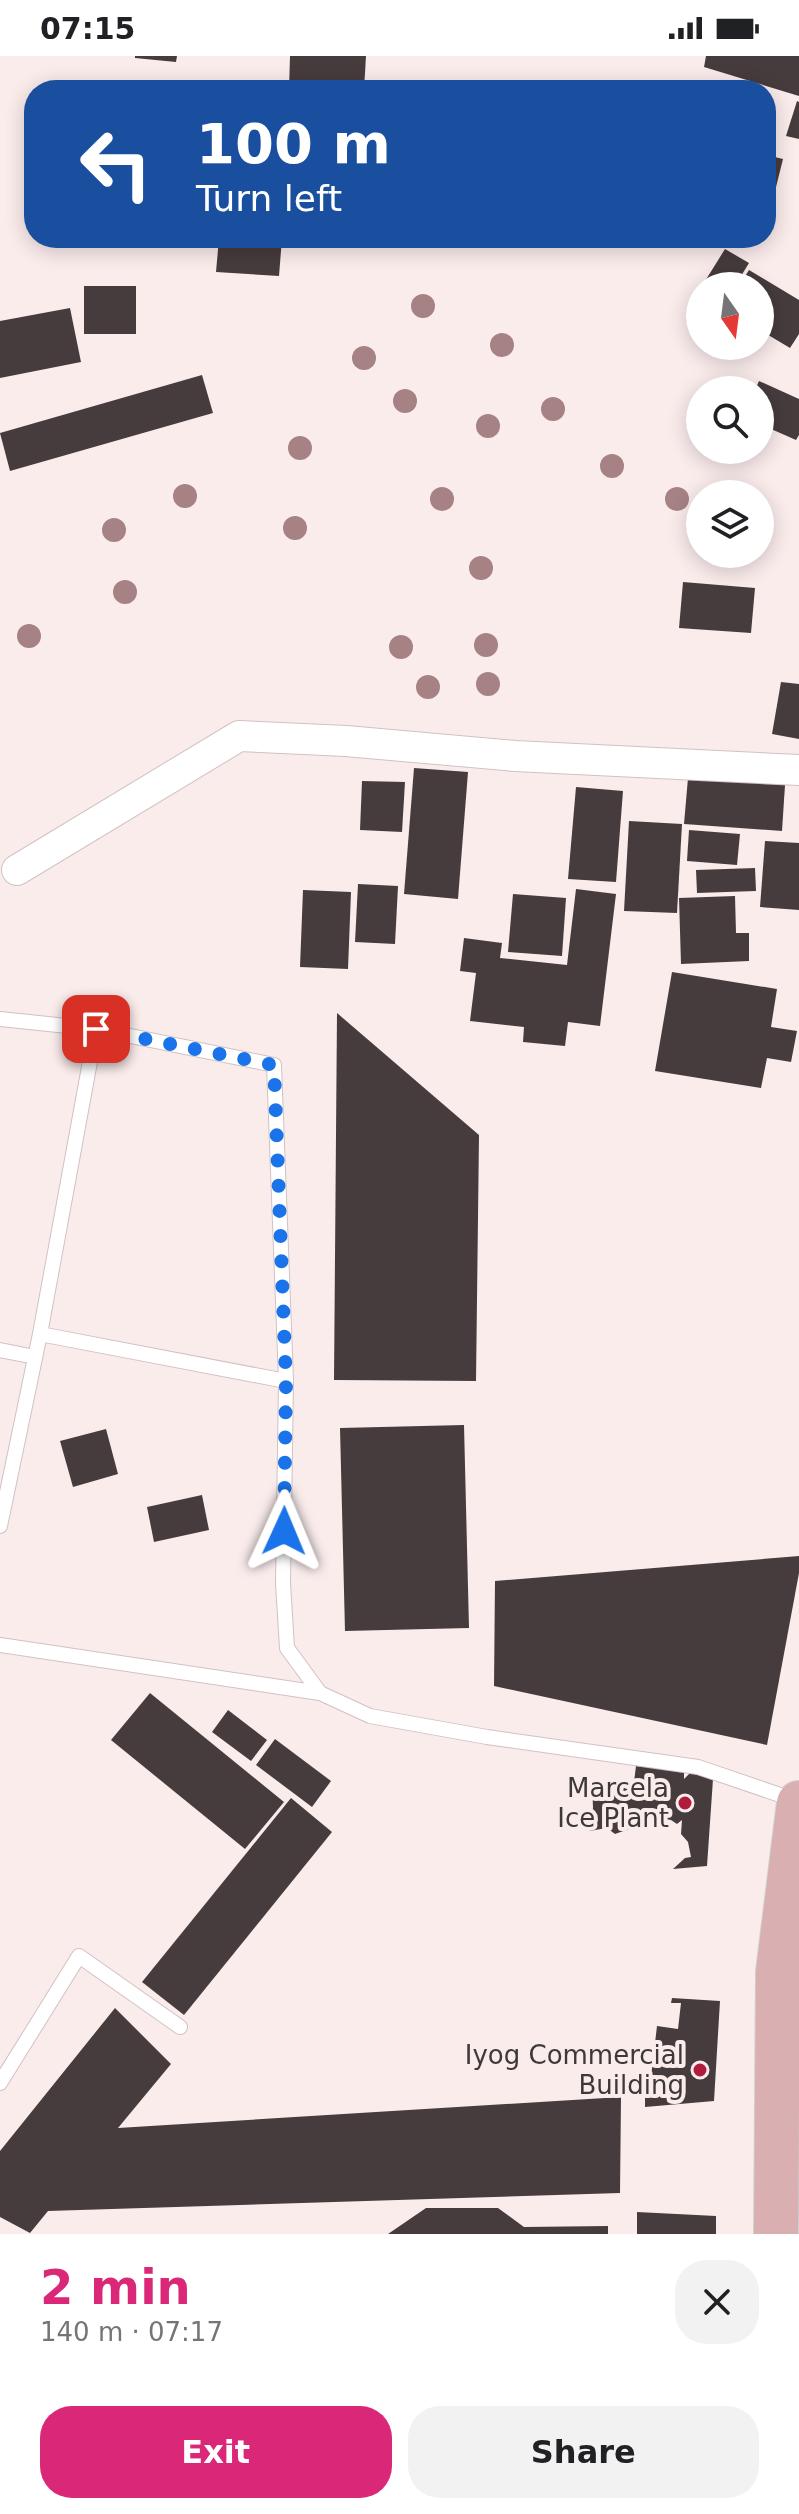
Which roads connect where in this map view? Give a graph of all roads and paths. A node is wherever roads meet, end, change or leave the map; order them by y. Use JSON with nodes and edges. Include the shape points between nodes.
{"nodes":[{"id":1,"x":799,"y":770,"type":"edge"},
{"id":2,"x":17,"y":870,"type":"dead end"},
{"id":3,"x":0,"y":1019,"type":"edge"},
{"id":4,"x":96,"y":1029,"type":"junction"},
{"id":5,"x":40,"y":1334,"type":"junction"},
{"id":6,"x":0,"y":1350,"type":"edge"},
{"id":7,"x":35,"y":1357,"type":"junction"},
{"id":8,"x":286,"y":1381,"type":"junction"},
{"id":9,"x":0,"y":1526,"type":"edge"},
{"id":10,"x":0,"y":1645,"type":"edge"},
{"id":11,"x":320,"y":1693,"type":"junction"},
{"id":12,"x":799,"y":1802,"type":"edge"},
{"id":13,"x":180,"y":2027,"type":"dead end"},
{"id":14,"x":0,"y":2083,"type":"edge"},
{"id":15,"x":776,"y":2234,"type":"edge"}],
"edges":[{"from":1,"to":2,"type":"street","via":[[239,736]]},
{"from":3,"to":4,"type":"lane"},
{"from":4,"to":5,"type":"lane"},
{"from":4,"to":8,"type":"lane","via":[[274,1065]]},
{"from":5,"to":7,"type":"lane"},
{"from":5,"to":8,"type":"lane"},
{"from":6,"to":7,"type":"lane"},
{"from":7,"to":9,"type":"lane"},
{"from":8,"to":11,"type":"lane","via":[[287,1648]]},
{"from":10,"to":11,"type":"lane"},
{"from":11,"to":12,"type":"lane","via":[[370,1716],[698,1767]]},
{"from":12,"to":15,"type":"main road","via":[[778,1972]]},
{"from":13,"to":14,"type":"lane","via":[[79,1956]]}]}
